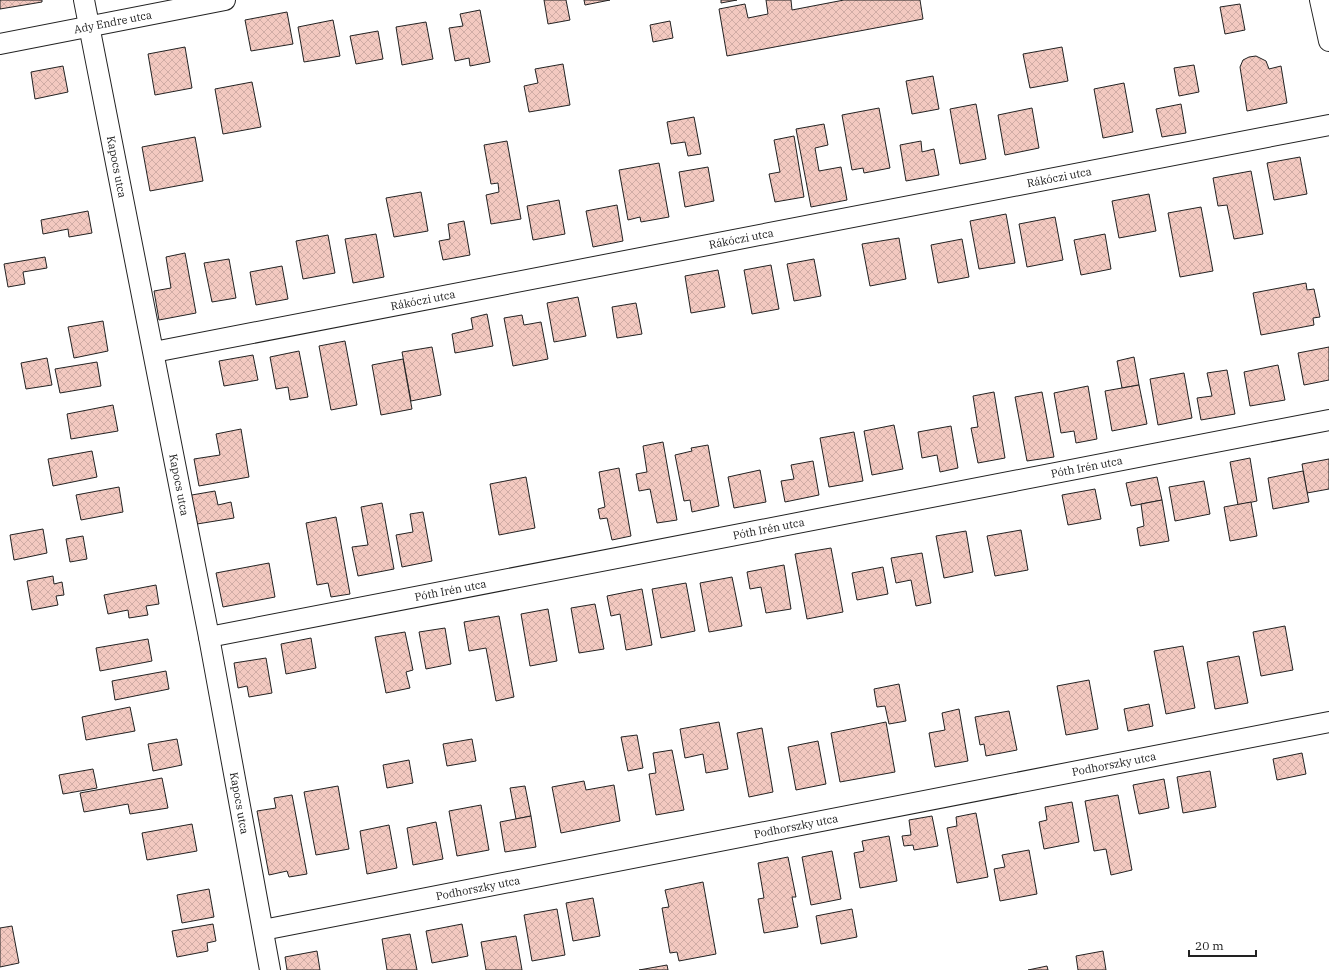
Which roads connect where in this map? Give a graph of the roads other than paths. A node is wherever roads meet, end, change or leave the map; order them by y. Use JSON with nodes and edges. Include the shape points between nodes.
{"nodes":[{"id":1,"x":84,"y":0,"type":"edge"},
{"id":2,"x":225,"y":0,"type":"edge"},
{"id":3,"x":1320,"y":0,"type":"edge"},
{"id":4,"x":90,"y":26,"type":"junction"},
{"id":5,"x":1329,"y":41,"type":"edge"},
{"id":6,"x":0,"y":44,"type":"edge"},
{"id":7,"x":1329,"y":125,"type":"edge"},
{"id":8,"x":154,"y":352,"type":"junction"},
{"id":9,"x":1329,"y":420,"type":"edge"},
{"id":10,"x":209,"y":637,"type":"junction"},
{"id":11,"x":1329,"y":722,"type":"edge"},
{"id":12,"x":263,"y":930,"type":"junction"},
{"id":13,"x":270,"y":970,"type":"edge"}],
"edges":[{"from":1,"to":4,"type":"street","name":"Kapocs utca"},
{"from":2,"to":4,"type":"street","name":"Ady Endre utca"},
{"from":3,"to":5,"type":"street"},
{"from":4,"to":6,"type":"street","name":"Ady Endre utca"},
{"from":4,"to":8,"type":"street","name":"Kapocs utca"},
{"from":7,"to":8,"type":"street","name":"Rákóczi utca"},
{"from":8,"to":10,"type":"street","name":"Kapocs utca"},
{"from":9,"to":10,"type":"street","name":"Póth Irén utca"},
{"from":10,"to":12,"type":"street","name":"Kapocs utca"},
{"from":11,"to":12,"type":"street","name":"Podhorszky utca"},
{"from":12,"to":13,"type":"street","name":"Kapocs utca"}]}
